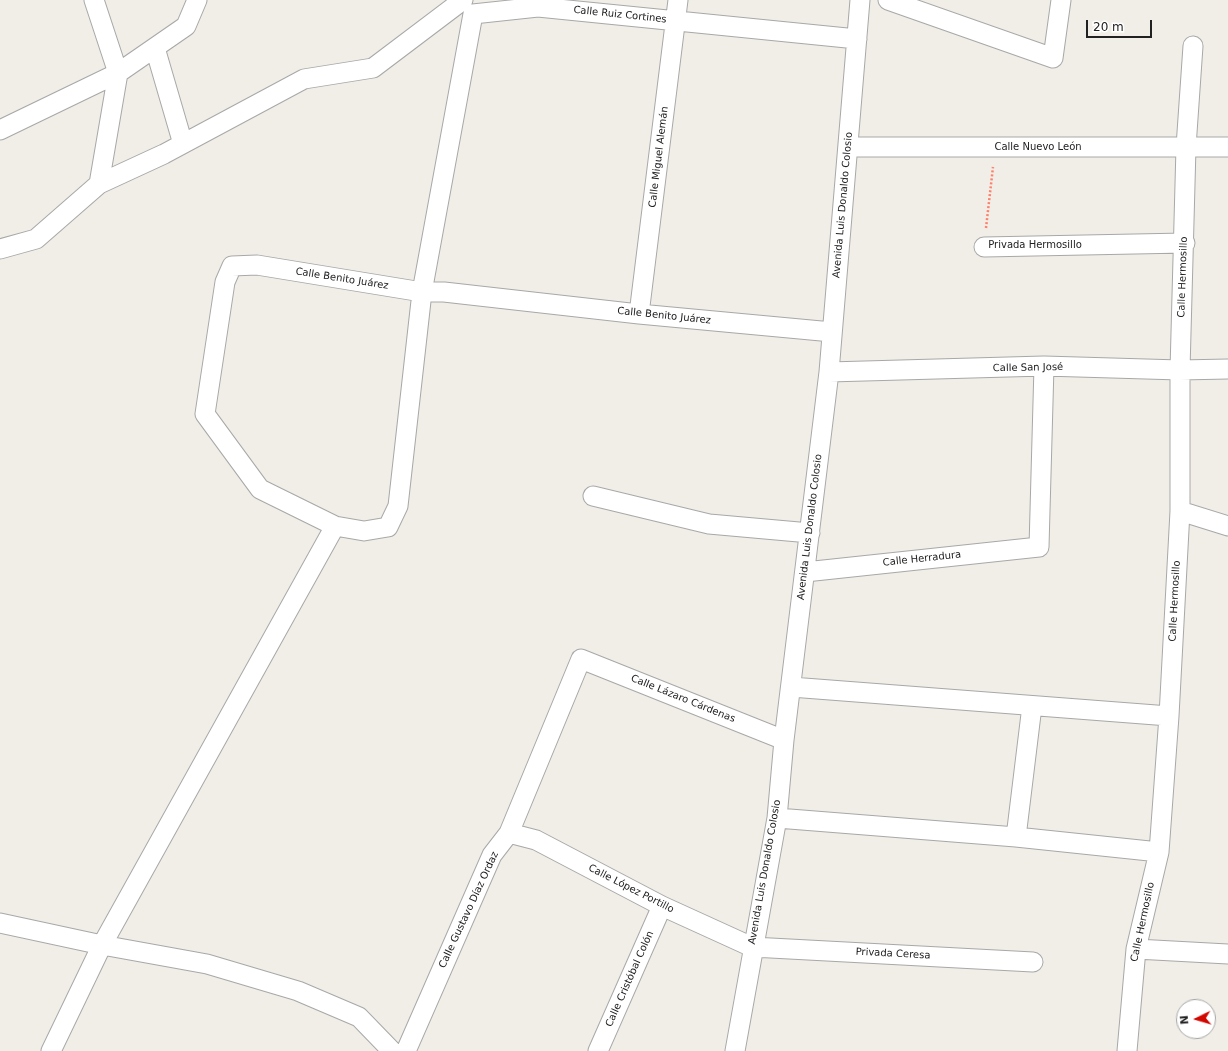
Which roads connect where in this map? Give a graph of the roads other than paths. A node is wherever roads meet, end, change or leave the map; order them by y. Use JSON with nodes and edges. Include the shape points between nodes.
{"nodes":[{"id":1,"x":94,"y":0,"type":"edge"},
{"id":2,"x":197,"y":0,"type":"edge"},
{"id":3,"x":463,"y":0,"type":"edge"},
{"id":4,"x":678,"y":0,"type":"edge"},
{"id":5,"x":860,"y":0,"type":"edge"},
{"id":6,"x":888,"y":0,"type":"edge"},
{"id":7,"x":1061,"y":0,"type":"edge"},
{"id":8,"x":504,"y":5,"type":"edge"},
{"id":9,"x":676,"y":20,"type":"junction"},
{"id":10,"x":857,"y":40,"type":"junction"},
{"id":11,"x":1193,"y":46,"type":"dead end"},
{"id":12,"x":155,"y":48,"type":"junction"},
{"id":13,"x":118,"y":73,"type":"junction"},
{"id":14,"x":0,"y":130,"type":"edge"},
{"id":15,"x":183,"y":144,"type":"junction"},
{"id":16,"x":848,"y":147,"type":"junction"},
{"id":17,"x":1186,"y":147,"type":"junction"},
{"id":18,"x":1228,"y":147,"type":"edge"},
{"id":19,"x":99,"y":184,"type":"junction"},
{"id":20,"x":1185,"y":243,"type":"junction"},
{"id":21,"x":984,"y":247,"type":"road end"},
{"id":22,"x":0,"y":249,"type":"edge"},
{"id":23,"x":422,"y":292,"type":"junction"},
{"id":24,"x":639,"y":314,"type":"junction"},
{"id":25,"x":832,"y":332,"type":"junction"},
{"id":26,"x":1044,"y":366,"type":"junction"},
{"id":27,"x":1228,"y":368,"type":"edge"},
{"id":28,"x":1180,"y":370,"type":"junction"},
{"id":29,"x":829,"y":372,"type":"junction"},
{"id":30,"x":593,"y":496,"type":"dead end"},
{"id":31,"x":1180,"y":511,"type":"junction"},
{"id":32,"x":335,"y":526,"type":"junction"},
{"id":33,"x":1228,"y":526,"type":"edge"},
{"id":34,"x":810,"y":533,"type":"junction"},
{"id":35,"x":805,"y":572,"type":"junction"},
{"id":36,"x":581,"y":659,"type":"joint"},
{"id":37,"x":791,"y":687,"type":"junction"},
{"id":38,"x":1032,"y":706,"type":"junction"},
{"id":39,"x":1169,"y":716,"type":"junction"},
{"id":40,"x":784,"y":740,"type":"junction"},
{"id":41,"x":777,"y":818,"type":"junction"},
{"id":42,"x":509,"y":833,"type":"junction"},
{"id":43,"x":1016,"y":837,"type":"junction"},
{"id":44,"x":1159,"y":852,"type":"junction"},
{"id":45,"x":662,"y":906,"type":"junction"},
{"id":46,"x":0,"y":923,"type":"edge"},
{"id":47,"x":102,"y":945,"type":"junction"},
{"id":48,"x":752,"y":946,"type":"junction"},
{"id":49,"x":1136,"y":950,"type":"junction"},
{"id":50,"x":1228,"y":954,"type":"edge"},
{"id":51,"x":1034,"y":962,"type":"dead end"},
{"id":52,"x":51,"y":1051,"type":"edge"},
{"id":53,"x":392,"y":1051,"type":"edge"},
{"id":54,"x":406,"y":1051,"type":"edge"},
{"id":55,"x":598,"y":1051,"type":"edge"},
{"id":56,"x":735,"y":1051,"type":"edge"},
{"id":57,"x":1127,"y":1051,"type":"edge"}],
"edges":[{"from":1,"to":13,"type":"street"},
{"from":2,"to":12,"type":"street","via":[[186,26]]},
{"from":3,"to":15,"type":"street","via":[[374,68],[304,79]]},
{"from":4,"to":9,"type":"street","name":"Calle Miguel Alemán"},
{"from":5,"to":10,"type":"street","name":"Avenida Luis Donaldo Colosio"},
{"from":6,"to":7,"type":"street","via":[[1053,58]]},
{"from":8,"to":9,"type":"street","name":"Calle Ruiz Cortines"},
{"from":8,"to":23,"type":"street","name":"Calle Ruiz Cortines","via":[[472,14]]},
{"from":9,"to":10,"type":"street","name":"Calle Ruiz Cortines"},
{"from":9,"to":24,"type":"street","name":"Calle Miguel Alemán"},
{"from":10,"to":16,"type":"street","name":"Avenida Luis Donaldo Colosio"},
{"from":11,"to":17,"type":"street"},
{"from":12,"to":13,"type":"street"},
{"from":12,"to":15,"type":"street"},
{"from":13,"to":14,"type":"street"},
{"from":13,"to":19,"type":"street"},
{"from":15,"to":19,"type":"street"},
{"from":16,"to":17,"type":"street","name":"Calle Nuevo León"},
{"from":16,"to":25,"type":"street","name":"Avenida Luis Donaldo Colosio"},
{"from":17,"to":18,"type":"street","name":"Calle Nuevo León"},
{"from":17,"to":20,"type":"street","name":"Calle Hermosillo"},
{"from":19,"to":22,"type":"street","via":[[36,239]]},
{"from":20,"to":21,"type":"street","name":"Privada Hermosillo"},
{"from":20,"to":28,"type":"street","name":"Calle Hermosillo"},
{"from":23,"to":24,"type":"street","name":"Calle Benito Juárez","via":[[444,292]]},
{"from":23,"to":32,"type":"street","name":"Calle Benito Juárez","via":[[398,506],[388,527],[364,531]]},
{"from":23,"to":32,"type":"street","name":"Calle Benito Juárez","via":[[257,265],[232,266],[225,282],[205,414],[260,489]]},
{"from":24,"to":25,"type":"street","name":"Calle Benito Juárez"},
{"from":25,"to":29,"type":"street","name":"Avenida Luis Donaldo Colosio"},
{"from":26,"to":28,"type":"street","name":"Calle San José"},
{"from":26,"to":29,"type":"street","name":"Calle San José"},
{"from":26,"to":35,"type":"street","name":"Calle Herradura","via":[[1039,547]]},
{"from":27,"to":28,"type":"street","name":"Calle San José"},
{"from":28,"to":31,"type":"street","name":"Calle Hermosillo"},
{"from":29,"to":34,"type":"street","name":"Avenida Luis Donaldo Colosio"},
{"from":30,"to":34,"type":"street","via":[[708,524]]},
{"from":31,"to":33,"type":"street"},
{"from":31,"to":39,"type":"street","name":"Calle Hermosillo"},
{"from":32,"to":47,"type":"street"},
{"from":34,"to":35,"type":"street","name":"Avenida Luis Donaldo Colosio"},
{"from":35,"to":37,"type":"street","name":"Avenida Luis Donaldo Colosio"},
{"from":36,"to":40,"type":"street","name":"Calle Lázaro Cárdenas"},
{"from":36,"to":42,"type":"street","name":"Calle Gustavo Díaz Ordaz"},
{"from":37,"to":38,"type":"street"},
{"from":37,"to":40,"type":"street","name":"Avenida Luis Donaldo Colosio"},
{"from":38,"to":39,"type":"street"},
{"from":38,"to":43,"type":"street"},
{"from":39,"to":44,"type":"street","name":"Calle Hermosillo"},
{"from":40,"to":41,"type":"street","name":"Avenida Luis Donaldo Colosio"},
{"from":41,"to":43,"type":"street"},
{"from":41,"to":48,"type":"street","name":"Avenida Luis Donaldo Colosio"},
{"from":42,"to":45,"type":"street","name":"Calle López Portillo","via":[[536,840]]},
{"from":42,"to":54,"type":"street","name":"Calle Gustavo Díaz Ordaz","via":[[492,855]]},
{"from":43,"to":44,"type":"street"},
{"from":44,"to":49,"type":"street","name":"Calle Hermosillo"},
{"from":45,"to":48,"type":"street","name":"Calle López Portillo"},
{"from":45,"to":55,"type":"street","name":"Calle Cristóbal Colón"},
{"from":46,"to":47,"type":"street"},
{"from":47,"to":52,"type":"street"},
{"from":47,"to":53,"type":"street","via":[[207,964],[298,991],[359,1017]]},
{"from":48,"to":51,"type":"street","name":"Privada Ceresa"},
{"from":48,"to":56,"type":"street","name":"Avenida Luis Donaldo Colosio"},
{"from":49,"to":50,"type":"street"},
{"from":49,"to":57,"type":"street","name":"Calle Hermosillo"}]}
